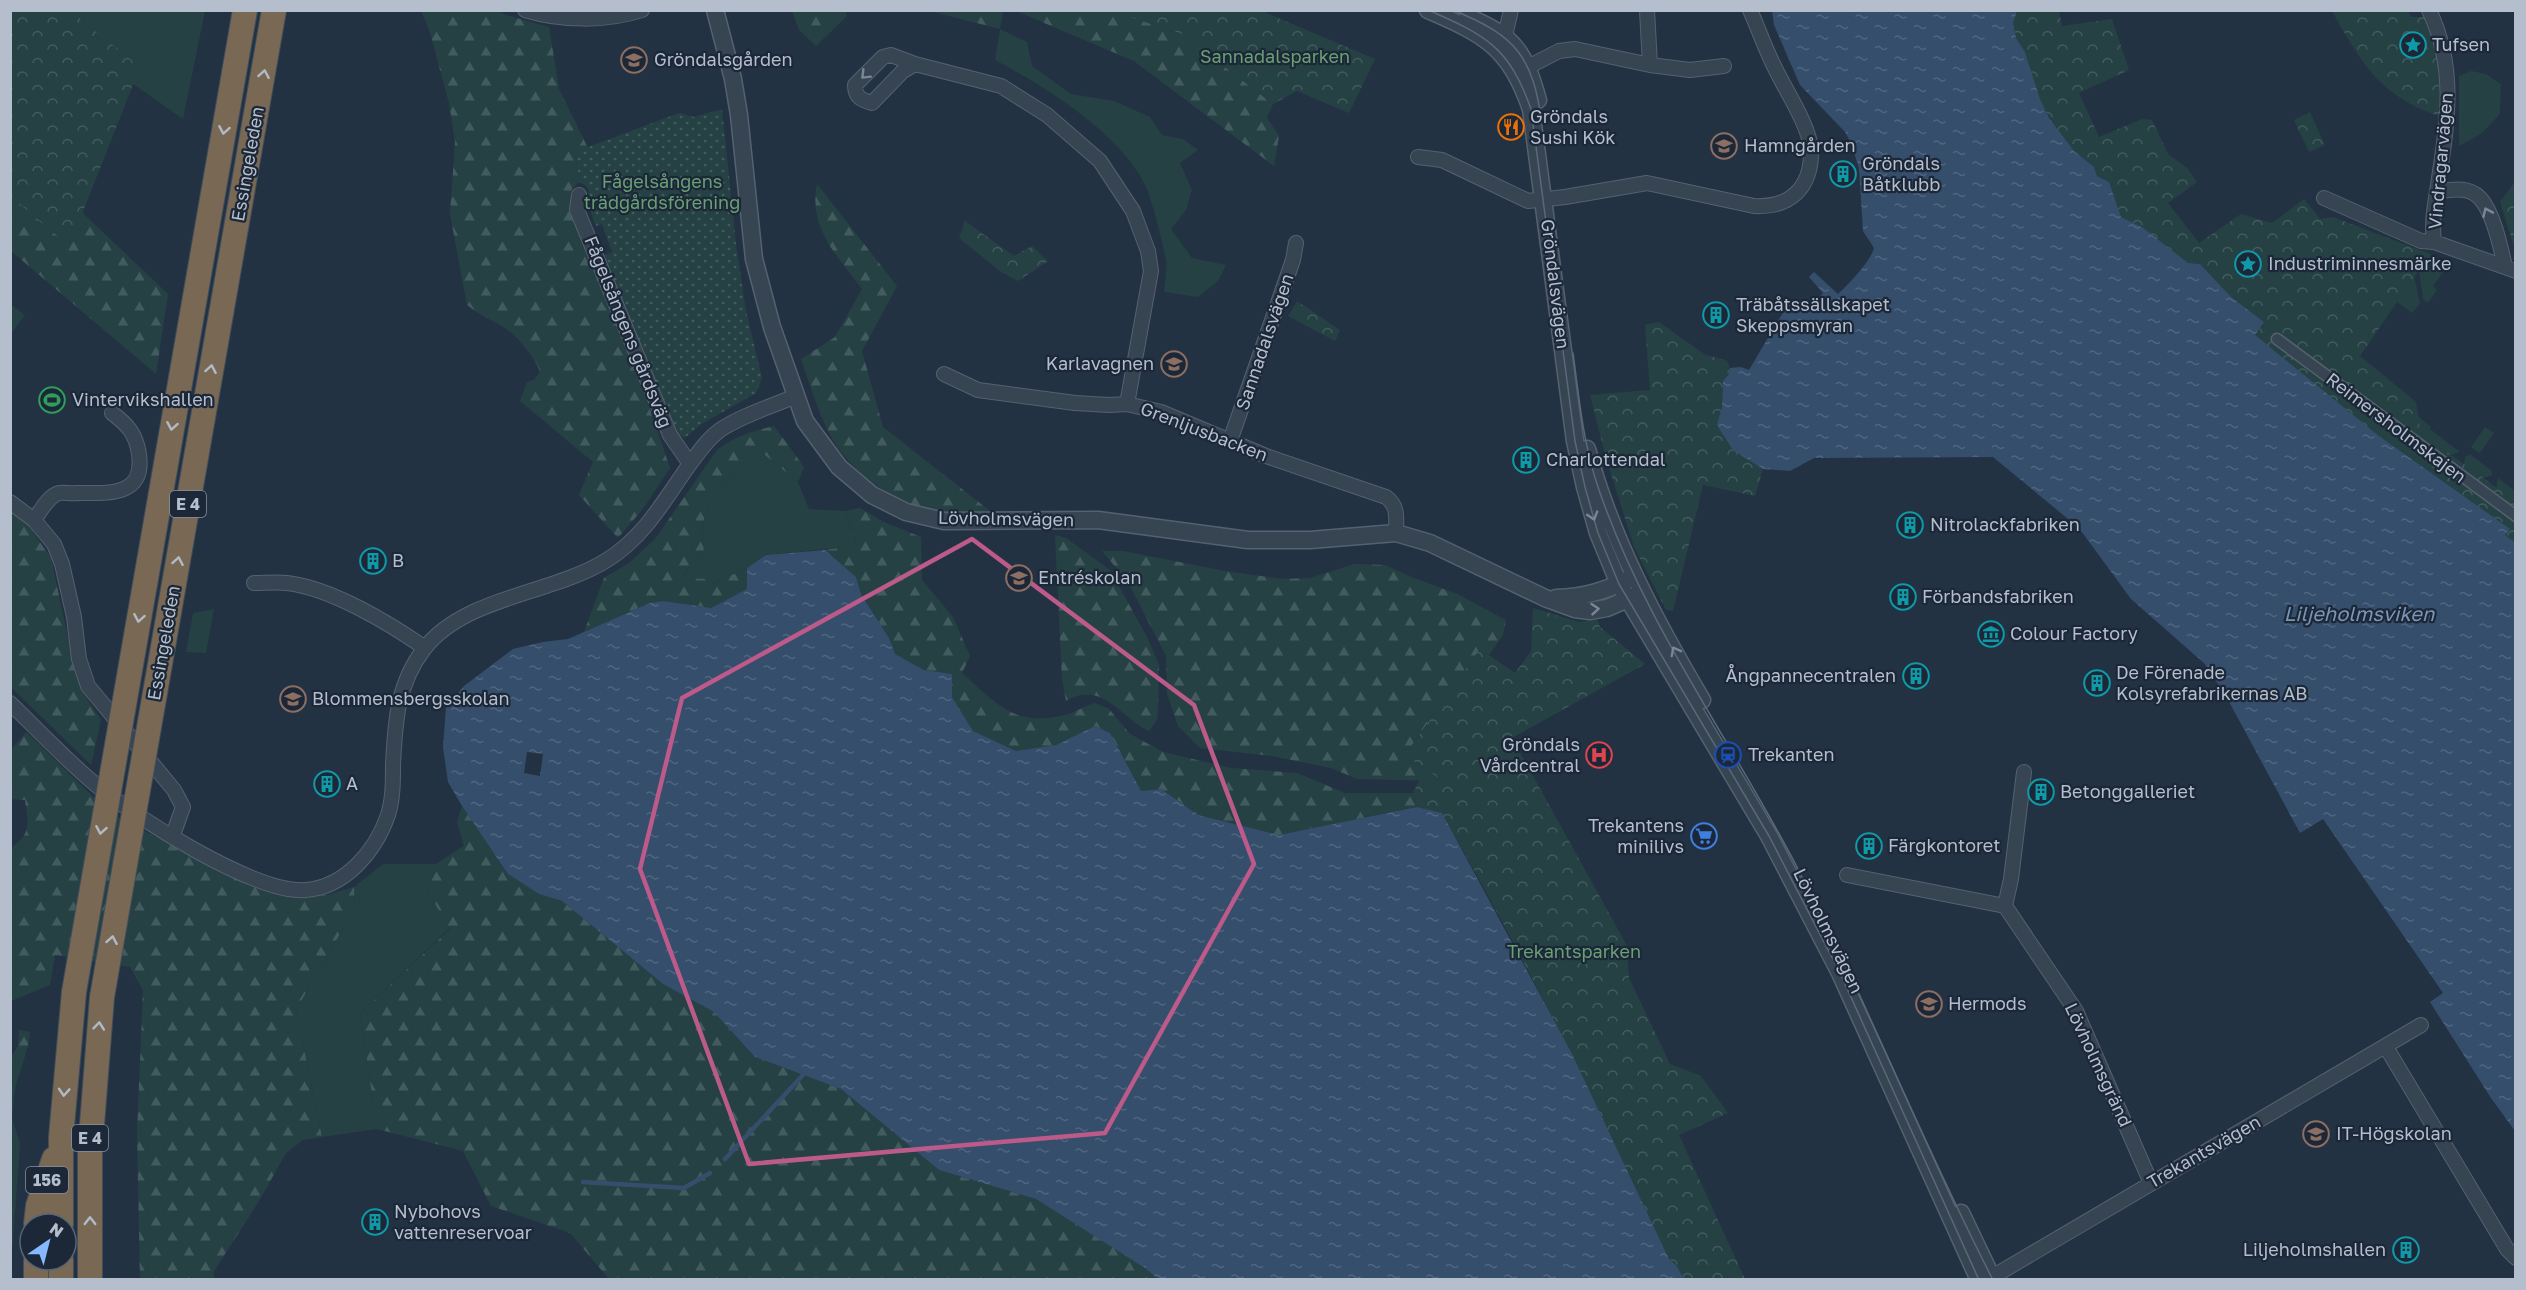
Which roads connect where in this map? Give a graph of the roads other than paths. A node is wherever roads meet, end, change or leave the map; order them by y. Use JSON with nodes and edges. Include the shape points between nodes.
{"nodes":[{"id":1,"x":245,"y":10,"type":"edge"},
{"id":2,"x":274,"y":10,"type":"edge"},
{"id":3,"x":525,"y":10,"type":"edge"},
{"id":4,"x":642,"y":10,"type":"edge"},
{"id":5,"x":715,"y":10,"type":"edge"},
{"id":6,"x":1428,"y":10,"type":"edge"},
{"id":7,"x":1453,"y":10,"type":"edge"},
{"id":8,"x":1511,"y":10,"type":"edge"},
{"id":9,"x":1647,"y":10,"type":"edge"},
{"id":10,"x":1750,"y":10,"type":"edge"},
{"id":11,"x":2429,"y":10,"type":"edge"},
{"id":12,"x":1501,"y":43,"type":"junction"},
{"id":13,"x":915,"y":64,"type":"dead end"},
{"id":14,"x":1650,"y":65,"type":"junction"},
{"id":15,"x":1724,"y":66,"type":"dead end"},
{"id":16,"x":1522,"y":69,"type":"junction"},
{"id":17,"x":1418,"y":157,"type":"dead end"},
{"id":18,"x":2437,"y":192,"type":"junction"},
{"id":19,"x":579,"y":195,"type":"dead end"},
{"id":20,"x":2324,"y":198,"type":"dead end"},
{"id":21,"x":1548,"y":199,"type":"junction"},
{"id":22,"x":2434,"y":242,"type":"junction"},
{"id":23,"x":1296,"y":243,"type":"dead end"},
{"id":24,"x":2510,"y":269,"type":"edge"},
{"id":25,"x":2277,"y":339,"type":"dead end"},
{"id":26,"x":944,"y":374,"type":"dead end"},
{"id":27,"x":796,"y":396,"type":"junction"},
{"id":28,"x":1127,"y":404,"type":"junction"},
{"id":29,"x":112,"y":413,"type":"dead end"},
{"id":30,"x":1230,"y":441,"type":"junction"},
{"id":31,"x":690,"y":464,"type":"junction"},
{"id":32,"x":10,"y":502,"type":"edge"},
{"id":33,"x":2516,"y":516,"type":"edge"},
{"id":34,"x":34,"y":520,"type":"junction"},
{"id":35,"x":1396,"y":533,"type":"junction"},
{"id":36,"x":1635,"y":576,"type":"junction"},
{"id":37,"x":254,"y":583,"type":"dead end"},
{"id":38,"x":1619,"y":584,"type":"junction"},
{"id":39,"x":1643,"y":592,"type":"junction"},
{"id":40,"x":1545,"y":598,"type":"junction"},
{"id":41,"x":1627,"y":600,"type":"junction"},
{"id":42,"x":425,"y":648,"type":"junction"},
{"id":43,"x":10,"y":703,"type":"edge"},
{"id":44,"x":2024,"y":772,"type":"dead end"},
{"id":45,"x":173,"y":836,"type":"junction"},
{"id":46,"x":1847,"y":875,"type":"dead end"},
{"id":47,"x":2005,"y":906,"type":"junction"},
{"id":48,"x":2421,"y":1025,"type":"dead end"},
{"id":49,"x":2386,"y":1047,"type":"junction"},
{"id":50,"x":61,"y":1137,"type":"junction"},
{"id":51,"x":2151,"y":1183,"type":"junction"},
{"id":52,"x":37,"y":1212,"type":"edge"},
{"id":53,"x":61,"y":1212,"type":"edge"},
{"id":54,"x":2516,"y":1258,"type":"edge"},
{"id":55,"x":1988,"y":1279,"type":"edge"},
{"id":56,"x":90,"y":1280,"type":"edge"}],
"edges":[{"from":1,"to":50,"type":"highway","name":"Essingeleden","number":"E 4","one_way":true,"bridge":true,"via":[[74,992]]},
{"from":56,"to":2,"type":"highway","name":"Essingeleden","number":"E 4","one_way":true,"bridge":true,"via":[[90,1150],[102,997]]},
{"from":3,"to":4,"type":"street","via":[[546,16],[587,18]]},
{"from":5,"to":27,"type":"street","name":"Lövholmsvägen","via":[[739,115],[754,259]]},
{"from":6,"to":12,"type":"street","name":"Gröndalsvägen"},
{"from":7,"to":12,"type":"street","name":"Gröndalsvägen","via":[[1489,26]]},
{"from":8,"to":12,"type":"street"},
{"from":9,"to":14,"type":"street"},
{"from":10,"to":21,"type":"street","via":[[1811,149],[1808,173],[1793,197],[1768,207],[1754,206],[1647,183]]},
{"from":11,"to":18,"type":"street","name":"Vindragarvägen","via":[[2444,48],[2448,72],[2446,135]]},
{"from":12,"to":16,"type":"street","name":"Gröndalsvägen"},
{"from":13,"to":28,"type":"street","via":[[1001,86],[1017,95],[1077,139],[1100,161],[1118,187],[1142,231],[1151,271]]},
{"from":14,"to":15,"type":"street","via":[[1690,70]]},
{"from":14,"to":16,"type":"street","via":[[1575,49],[1559,51]]},
{"from":16,"to":21,"type":"street","name":"Gröndalsvägen","via":[[1540,106]]},
{"from":17,"to":21,"type":"street","via":[[1442,160],[1528,201]]},
{"from":18,"to":22,"type":"street","name":"Vindragarvägen"},
{"from":24,"to":18,"type":"street","one_way":true,"via":[[2484,204],[2476,194],[2464,190]]},
{"from":19,"to":31,"type":"street","name":"Fågelsångens gårdsväg","via":[[577,210],[670,435]]},
{"from":20,"to":22,"type":"street","via":[[2421,241]]},
{"from":21,"to":36,"type":"street","name":"Gröndalsvägen","via":[[1584,439],[1612,526]]},
{"from":21,"to":38,"type":"street","name":"Gröndalsvägen","one_way":true,"via":[[1575,441],[1598,533]]},
{"from":22,"to":24,"type":"street"},
{"from":23,"to":30,"type":"street","name":"Sannadalsvägen"},
{"from":25,"to":33,"type":"street","name":"Reimersholmskajen"},
{"from":26,"to":28,"type":"street","name":"Grenljusbacken","via":[[978,390],[1075,403]]},
{"from":27,"to":31,"type":"street","via":[[719,431]]},
{"from":27,"to":35,"type":"street","name":"Lövholmsvägen","via":[[805,421],[849,477],[892,507],[930,519],[1098,520],[1248,540]]},
{"from":28,"to":30,"type":"street","name":"Grenljusbacken","via":[[1161,412]]},
{"from":29,"to":34,"type":"street","via":[[128,425],[137,443],[137,477],[117,493],[58,493]]},
{"from":30,"to":35,"type":"street","name":"Grenljusbacken","via":[[1386,497],[1396,509]]},
{"from":31,"to":42,"type":"street","via":[[641,532],[607,561],[470,615]]},
{"from":32,"to":34,"type":"street"},
{"from":34,"to":45,"type":"street","via":[[54,544],[62,564],[88,686],[174,789],[183,807]]},
{"from":35,"to":40,"type":"street","name":"Lövholmsvägen","via":[[1430,543]]},
{"from":36,"to":38,"type":"street","name":"Lövholmsvägen"},
{"from":36,"to":39,"type":"street","name":"Lövholmsvägen"},
{"from":37,"to":42,"type":"street","via":[[288,584],[319,592],[400,630]]},
{"from":38,"to":40,"type":"street","name":"Lövholmsvägen","via":[[1578,597]]},
{"from":38,"to":41,"type":"street","name":"Gröndalsvägen"},
{"from":39,"to":41,"type":"street","name":"Lövholmsvägen"},
{"from":55,"to":39,"type":"street","name":"Lövholmsvägen","one_way":true,"via":[[1811,894]]},
{"from":40,"to":41,"type":"street","name":"Lövholmsvägen","one_way":true,"via":[[1590,611]]},
{"from":41,"to":55,"type":"street","name":"Lövholmsvägen","via":[[1768,836],[1840,973]]},
{"from":42,"to":45,"type":"street","via":[[402,691],[395,717],[388,814],[367,853],[343,877],[321,887],[283,888],[227,866]]},
{"from":43,"to":45,"type":"street","via":[[94,783]]},
{"from":44,"to":47,"type":"street"},
{"from":46,"to":47,"type":"street"},
{"from":47,"to":51,"type":"street","name":"Lövholmsgränd","via":[[2076,1011]]},
{"from":48,"to":49,"type":"street","name":"Trekantsvägen"},
{"from":49,"to":51,"type":"street","name":"Trekantsvägen"},
{"from":49,"to":54,"type":"street","via":[[2507,1250]]},
{"from":50,"to":52,"type":"highway","number":"156"},
{"from":50,"to":53,"type":"highway","name":"Essingeleden","number":"E 4"},
{"from":51,"to":55,"type":"street","name":"Trekantsvägen"}]}
